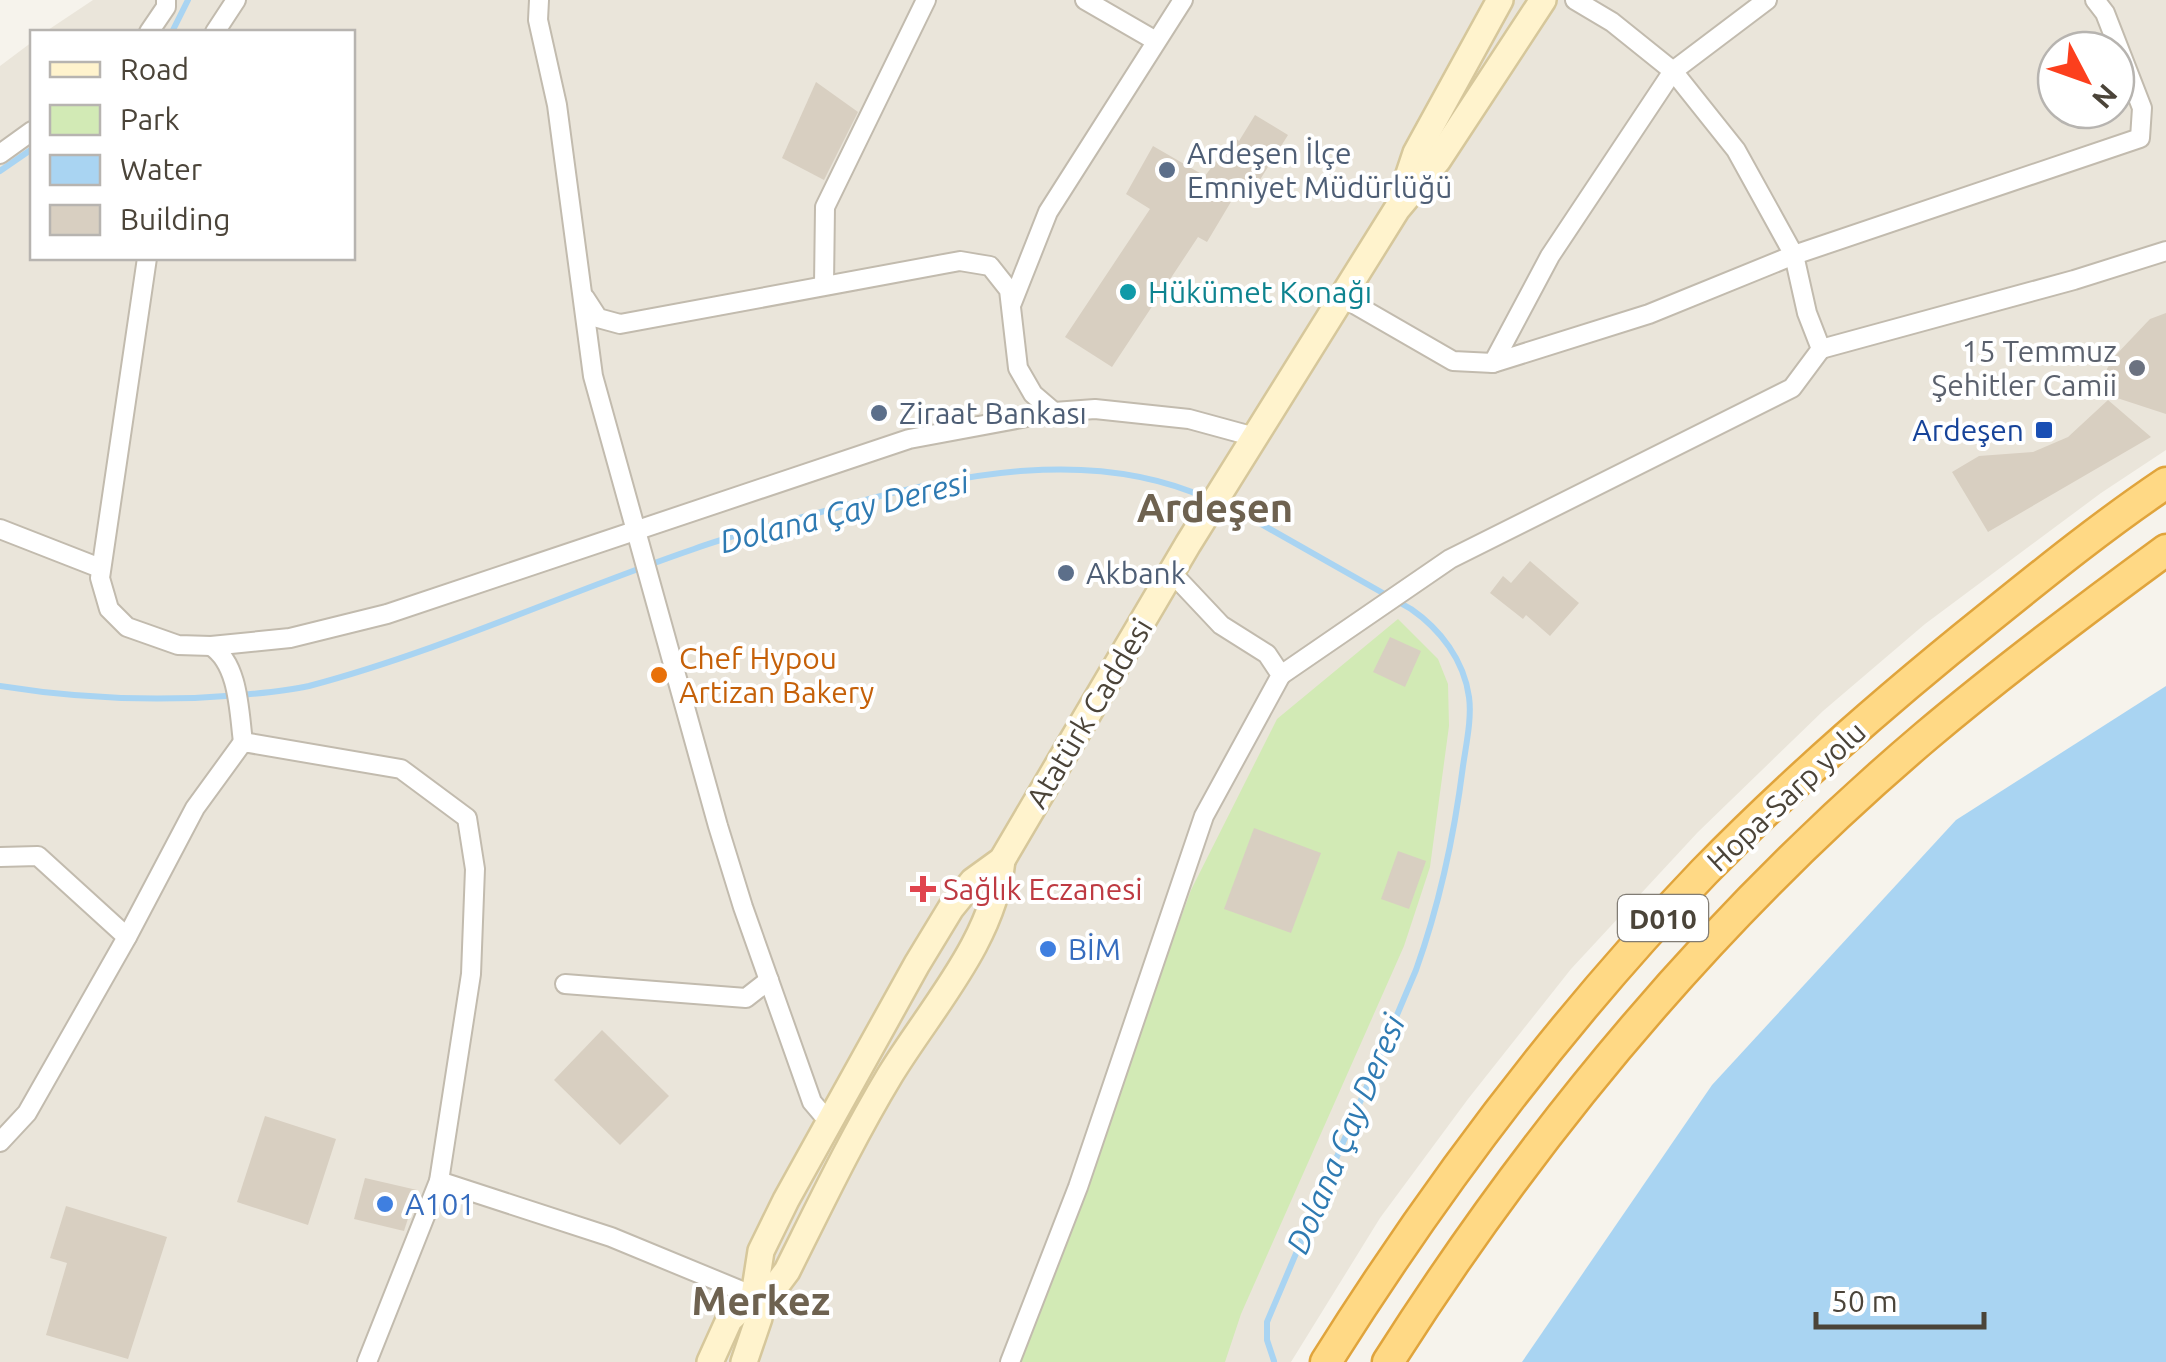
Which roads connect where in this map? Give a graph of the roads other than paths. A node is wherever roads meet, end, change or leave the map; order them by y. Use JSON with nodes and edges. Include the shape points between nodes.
{"nodes":[{"id":1,"x":166,"y":0,"type":"edge"},
{"id":2,"x":236,"y":0,"type":"edge"},
{"id":3,"x":539,"y":0,"type":"edge"},
{"id":4,"x":926,"y":0,"type":"edge"},
{"id":5,"x":1085,"y":0,"type":"edge"},
{"id":6,"x":1183,"y":0,"type":"edge"},
{"id":7,"x":1500,"y":0,"type":"edge"},
{"id":8,"x":1543,"y":0,"type":"edge"},
{"id":9,"x":1575,"y":0,"type":"edge"},
{"id":10,"x":1767,"y":0,"type":"edge"},
{"id":11,"x":2095,"y":0,"type":"edge"},
{"id":12,"x":150,"y":30,"type":"edge"},
{"id":13,"x":216,"y":30,"type":"edge"},
{"id":14,"x":1156,"y":41,"type":"junction"},
{"id":15,"x":1673,"y":71,"type":"junction"},
{"id":16,"x":30,"y":133,"type":"edge"},
{"id":17,"x":0,"y":154,"type":"edge"},
{"id":18,"x":1397,"y":209,"type":"junction"},
{"id":19,"x":2166,"y":251,"type":"edge"},
{"id":20,"x":1794,"y":254,"type":"junction"},
{"id":21,"x":147,"y":260,"type":"edge"},
{"id":22,"x":824,"y":285,"type":"junction"},
{"id":23,"x":580,"y":290,"type":"junction"},
{"id":24,"x":1342,"y":297,"type":"junction"},
{"id":25,"x":1012,"y":304,"type":"junction"},
{"id":26,"x":1822,"y":349,"type":"junction"},
{"id":27,"x":1493,"y":362,"type":"junction"},
{"id":28,"x":1054,"y":412,"type":"junction"},
{"id":29,"x":1255,"y":438,"type":"junction"},
{"id":30,"x":2166,"y":483,"type":"edge"},
{"id":31,"x":0,"y":529,"type":"edge"},
{"id":32,"x":639,"y":538,"type":"junction"},
{"id":33,"x":2166,"y":550,"type":"edge"},
{"id":34,"x":100,"y":568,"type":"junction"},
{"id":35,"x":1172,"y":573,"type":"junction"},
{"id":36,"x":211,"y":646,"type":"junction"},
{"id":37,"x":1281,"y":674,"type":"junction"},
{"id":38,"x":243,"y":742,"type":"junction"},
{"id":39,"x":0,"y":858,"type":"edge"},
{"id":40,"x":1002,"y":860,"type":"junction"},
{"id":41,"x":127,"y":937,"type":"junction"},
{"id":42,"x":769,"y":980,"type":"junction"},
{"id":43,"x":565,"y":984,"type":"dead end"},
{"id":44,"x":836,"y":1110,"type":"junction"},
{"id":45,"x":0,"y":1142,"type":"edge"},
{"id":46,"x":440,"y":1182,"type":"junction"},
{"id":47,"x":754,"y":1296,"type":"junction"},
{"id":48,"x":367,"y":1362,"type":"edge"},
{"id":49,"x":710,"y":1362,"type":"edge"},
{"id":50,"x":744,"y":1362,"type":"edge"},
{"id":51,"x":1010,"y":1362,"type":"edge"},
{"id":52,"x":1326,"y":1362,"type":"edge"},
{"id":53,"x":1388,"y":1362,"type":"edge"}],
"edges":[{"from":1,"to":12,"type":"street"},
{"from":2,"to":13,"type":"street"},
{"from":3,"to":23,"type":"street"},
{"from":4,"to":22,"type":"street","via":[[825,206]]},
{"from":5,"to":14,"type":"street"},
{"from":6,"to":14,"type":"street"},
{"from":7,"to":18,"type":"main road","name":"Atatürk Caddesi","via":[[1416,153]]},
{"from":8,"to":18,"type":"main road","name":"Atatürk Caddesi","via":[[1438,160]]},
{"from":9,"to":15,"type":"street"},
{"from":10,"to":15,"type":"street"},
{"from":11,"to":20,"type":"street","via":[[2142,108],[2140,138]]},
{"from":14,"to":25,"type":"street","via":[[1048,212]]},
{"from":15,"to":20,"type":"street","via":[[1736,150]]},
{"from":15,"to":27,"type":"street","via":[[1550,256]]},
{"from":16,"to":17,"type":"street"},
{"from":18,"to":24,"type":"main road","name":"Atatürk Caddesi"},
{"from":19,"to":26,"type":"street"},
{"from":20,"to":26,"type":"street","via":[[1806,313]]},
{"from":20,"to":27,"type":"street","via":[[1649,314]]},
{"from":21,"to":34,"type":"street"},
{"from":22,"to":23,"type":"street","via":[[620,324],[598,318]]},
{"from":22,"to":25,"type":"street","via":[[960,261],[990,266]]},
{"from":23,"to":32,"type":"street","via":[[594,376]]},
{"from":24,"to":27,"type":"street","via":[[1454,361]]},
{"from":24,"to":29,"type":"main road","name":"Atatürk Caddesi"},
{"from":25,"to":28,"type":"street","via":[[1018,368]]},
{"from":26,"to":37,"type":"street","via":[[1792,388],[1450,559]]},
{"from":28,"to":29,"type":"street","via":[[1094,409],[1189,419]]},
{"from":28,"to":32,"type":"street","via":[[908,440]]},
{"from":29,"to":35,"type":"main road","name":"Atatürk Caddesi"},
{"from":30,"to":52,"type":"highway","name":"Hopa-Sarp yolu","number":"D010","via":[[1945,652],[1704,873],[1522,1082]]},
{"from":31,"to":34,"type":"street"},
{"from":32,"to":36,"type":"street","via":[[387,614],[290,638]]},
{"from":32,"to":42,"type":"street","via":[[718,826]]},
{"from":33,"to":53,"type":"highway","name":"Hopa-Sarp yolu","number":"D010","via":[[1911,750],[1744,907],[1551,1127]]},
{"from":34,"to":36,"type":"street","via":[[109,609],[127,627],[178,645]]},
{"from":35,"to":37,"type":"street","via":[[1221,625],[1267,654]]},
{"from":35,"to":40,"type":"main road","name":"Atatürk Caddesi"},
{"from":36,"to":38,"type":"street","via":[[235,685]]},
{"from":37,"to":51,"type":"street","via":[[1204,816],[1078,1187]]},
{"from":38,"to":41,"type":"street","via":[[195,808]]},
{"from":38,"to":46,"type":"street","via":[[401,769],[467,818],[475,870],[471,974]]},
{"from":39,"to":41,"type":"street","via":[[38,856]]},
{"from":40,"to":44,"type":"main road","name":"Atatürk Caddesi","via":[[951,908]]},
{"from":40,"to":47,"type":"main road","name":"Atatürk Caddesi","via":[[999,889],[982,929],[848,1147],[786,1271],[774,1287]]},
{"from":41,"to":45,"type":"street","via":[[26,1113]]},
{"from":42,"to":43,"type":"street","via":[[746,998]]},
{"from":42,"to":44,"type":"street","via":[[816,1108],[823,1114]]},
{"from":44,"to":47,"type":"main road","name":"Atatürk Caddesi","via":[[761,1251]]},
{"from":46,"to":47,"type":"street","via":[[611,1237]]},
{"from":46,"to":48,"type":"street"},
{"from":47,"to":49,"type":"main road","name":"Atatürk Caddesi","via":[[730,1320]]},
{"from":47,"to":50,"type":"main road","name":"Atatürk Caddesi","via":[[759,1318]]}]}
